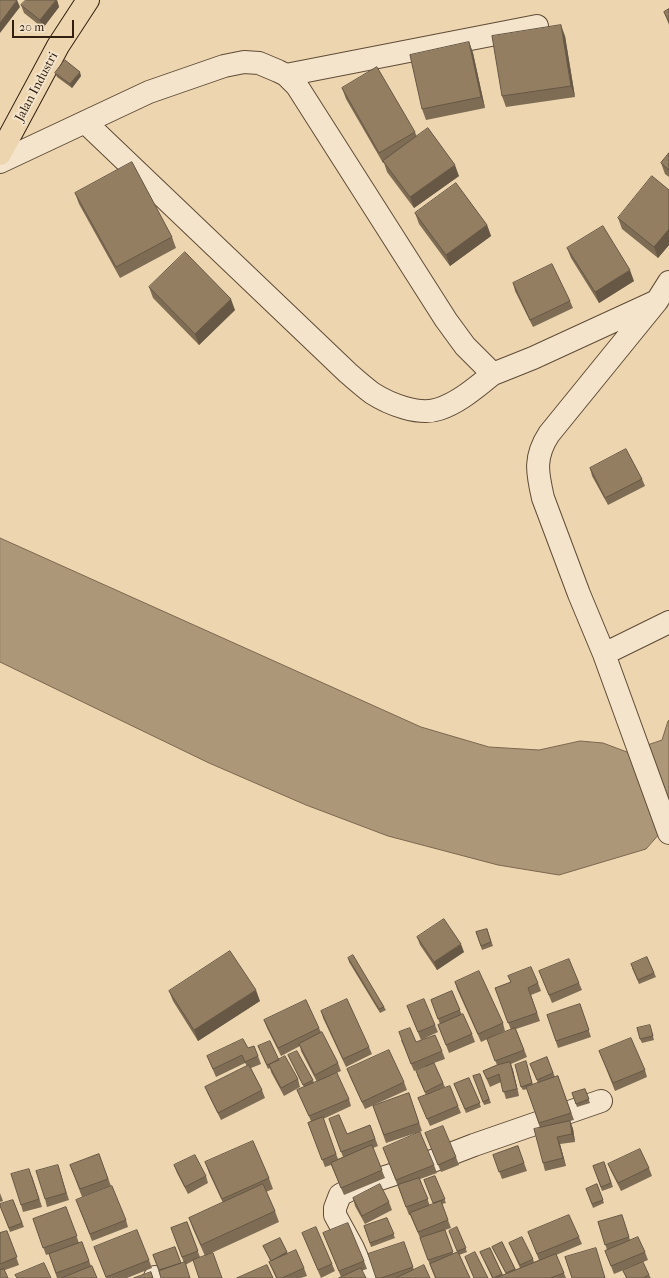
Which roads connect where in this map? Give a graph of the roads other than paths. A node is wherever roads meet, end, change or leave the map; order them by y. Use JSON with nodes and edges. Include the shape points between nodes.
{"nodes":[{"id":1,"x":88,"y":0,"type":"edge"},
{"id":2,"x":537,"y":26,"type":"dead end"},
{"id":3,"x":286,"y":75,"type":"junction"},
{"id":4,"x":85,"y":122,"type":"junction"},
{"id":5,"x":0,"y":154,"type":"edge"},
{"id":6,"x":0,"y":162,"type":"edge"},
{"id":7,"x":669,"y":282,"type":"edge"},
{"id":8,"x":657,"y":300,"type":"junction"},
{"id":9,"x":493,"y":374,"type":"junction"},
{"id":10,"x":669,"y":622,"type":"edge"},
{"id":11,"x":604,"y":654,"type":"junction"},
{"id":12,"x":666,"y":824,"type":"edge"},
{"id":13,"x":601,"y":1101,"type":"dead end"},
{"id":14,"x":366,"y":1278,"type":"edge"}],
"edges":[{"from":1,"to":5,"type":"main road","name":"Jalan Industri","via":[[58,46]]},
{"from":2,"to":3,"type":"street"},
{"from":3,"to":4,"type":"street","via":[[259,63],[244,62],[224,66],[149,92]]},
{"from":3,"to":9,"type":"street","via":[[307,100],[446,320],[465,346]]},
{"from":4,"to":6,"type":"street"},
{"from":4,"to":9,"type":"street","via":[[348,373],[373,393],[397,406],[419,411],[438,410],[458,401]]},
{"from":7,"to":8,"type":"street"},
{"from":8,"to":9,"type":"street"},
{"from":8,"to":11,"type":"street","via":[[549,434],[539,455],[539,481],[544,498]]},
{"from":10,"to":11,"type":"street"},
{"from":11,"to":12,"type":"street"},
{"from":13,"to":14,"type":"street","via":[[422,1165],[355,1186],[340,1195],[335,1216]]}]}
